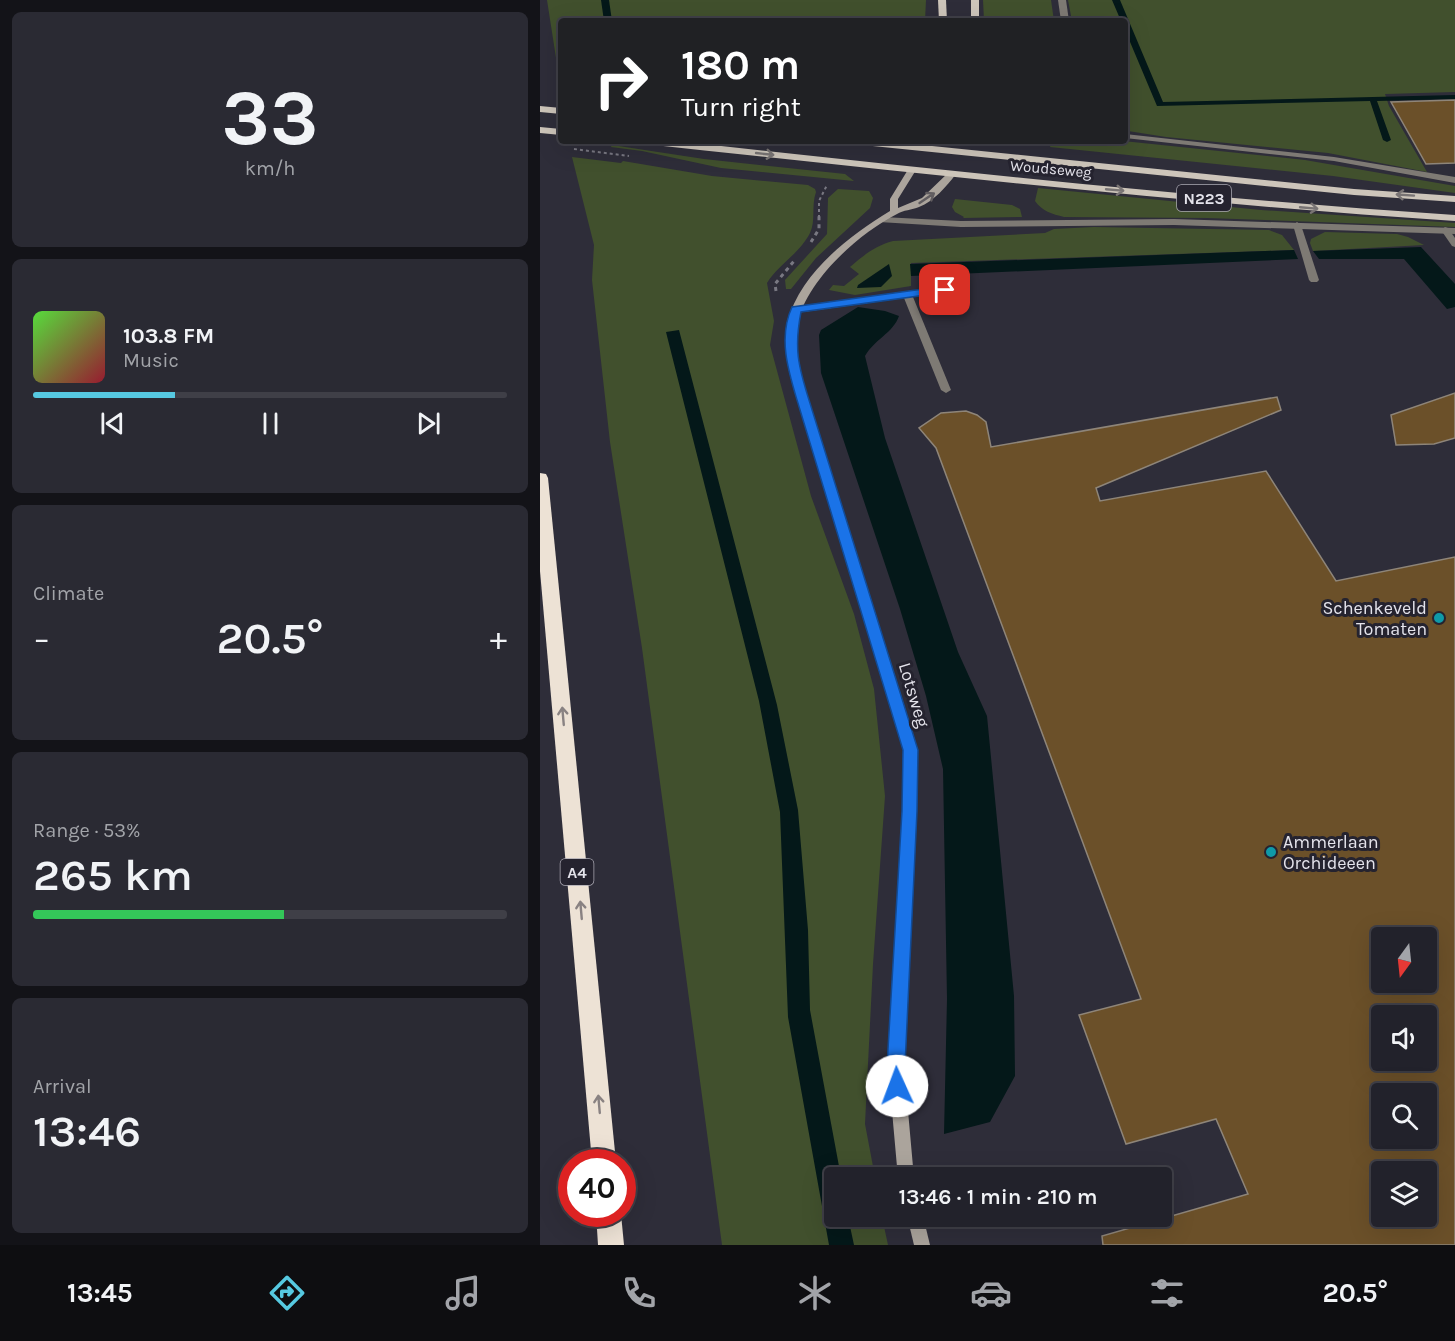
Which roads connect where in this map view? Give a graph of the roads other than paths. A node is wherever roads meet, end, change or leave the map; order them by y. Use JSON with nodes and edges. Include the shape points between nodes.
{"nodes":[{"id":1,"x":942,"y":0,"type":"edge"},
{"id":2,"x":975,"y":0,"type":"edge"},
{"id":3,"x":1062,"y":0,"type":"edge"},
{"id":4,"x":943,"y":18,"type":"edge"},
{"id":5,"x":975,"y":18,"type":"edge"},
{"id":6,"x":1065,"y":18,"type":"edge"},
{"id":7,"x":540,"y":109,"type":"edge"},
{"id":8,"x":558,"y":111,"type":"edge"},
{"id":9,"x":540,"y":130,"type":"edge"},
{"id":10,"x":558,"y":132,"type":"edge"},
{"id":11,"x":1128,"y":136,"type":"edge"},
{"id":12,"x":673,"y":144,"type":"edge"},
{"id":13,"x":909,"y":144,"type":"edge"},
{"id":14,"x":970,"y":144,"type":"edge"},
{"id":15,"x":928,"y":145,"type":"edge"},
{"id":16,"x":966,"y":153,"type":"junction"},
{"id":17,"x":912,"y":170,"type":"junction"},
{"id":18,"x":952,"y":174,"type":"junction"},
{"id":19,"x":1455,"y":180,"type":"edge"},
{"id":20,"x":1455,"y":199,"type":"edge"},
{"id":21,"x":894,"y":211,"type":"junction"},
{"id":22,"x":1455,"y":218,"type":"edge"},
{"id":23,"x":882,"y":220,"type":"junction"},
{"id":24,"x":1297,"y":225,"type":"junction"},
{"id":25,"x":1444,"y":230,"type":"junction"},
{"id":26,"x":1455,"y":231,"type":"edge"},
{"id":27,"x":1455,"y":244,"type":"edge"},
{"id":28,"x":1314,"y":280,"type":"dead end"},
{"id":29,"x":945,"y":290,"type":"dead end"},
{"id":30,"x":907,"y":295,"type":"junction"},
{"id":31,"x":796,"y":310,"type":"junction"},
{"id":32,"x":946,"y":390,"type":"dead end"},
{"id":33,"x":540,"y":478,"type":"edge"},
{"id":34,"x":603,"y":1149,"type":"edge"},
{"id":35,"x":905,"y":1167,"type":"edge"},
{"id":36,"x":610,"y":1227,"type":"edge"},
{"id":37,"x":918,"y":1227,"type":"edge"},
{"id":38,"x":611,"y":1245,"type":"edge"},
{"id":39,"x":922,"y":1245,"type":"edge"}],
"edges":[{"from":1,"to":4,"type":"main road"},
{"from":2,"to":5,"type":"main road"},
{"from":3,"to":6,"type":"street"},
{"from":7,"to":8,"type":"main road"},
{"from":9,"to":10,"type":"main road"},
{"from":11,"to":19,"type":"street","via":[[1334,159]]},
{"from":12,"to":17,"type":"main road","name":"Woudseweg","number":"N223","one_way":true},
{"from":13,"to":15,"type":"main road","name":"Woudseweg","number":"N223"},
{"from":14,"to":16,"type":"main road"},
{"from":15,"to":16,"type":"main road","name":"Woudseweg","number":"N223"},
{"from":15,"to":17,"type":"main road"},
{"from":16,"to":18,"type":"main road"},
{"from":20,"to":16,"type":"main road","name":"Woudseweg","number":"N223","one_way":true},
{"from":17,"to":18,"type":"main road","name":"Woudseweg","number":"N223"},
{"from":17,"to":21,"type":"street","via":[[894,199]]},
{"from":21,"to":18,"type":"street","name":"Lotsweg","one_way":true,"via":[[925,201]]},
{"from":18,"to":22,"type":"main road","name":"Woudseweg","number":"N223","one_way":true},
{"from":21,"to":23,"type":"street","name":"Lotsweg"},
{"from":23,"to":24,"type":"street","via":[[961,225]]},
{"from":23,"to":31,"type":"street","name":"Lotsweg","via":[[814,278]]},
{"from":24,"to":25,"type":"street"},
{"from":24,"to":28,"type":"street"},
{"from":25,"to":26,"type":"street"},
{"from":25,"to":27,"type":"street"},
{"from":29,"to":30,"type":"street"},
{"from":30,"to":31,"type":"street"},
{"from":30,"to":32,"type":"street"},
{"from":31,"to":35,"type":"street","name":"Lotsweg","via":[[790,338],[793,365],[910,750],[896,1066]]},
{"from":34,"to":33,"type":"highway","number":"A4","one_way":true},
{"from":36,"to":38,"type":"highway"},
{"from":37,"to":39,"type":"street"}]}
